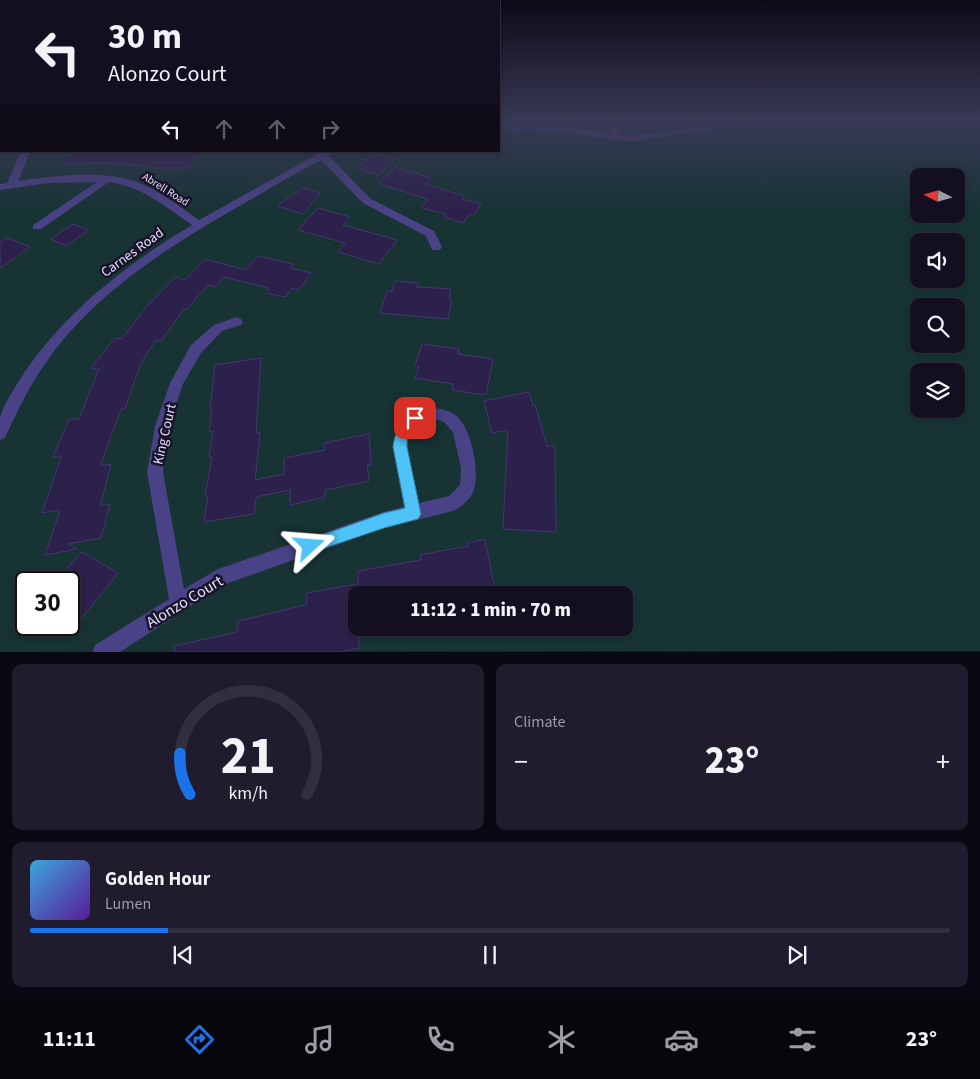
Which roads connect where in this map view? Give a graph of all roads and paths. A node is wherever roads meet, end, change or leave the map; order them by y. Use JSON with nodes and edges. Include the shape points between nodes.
{"nodes":[{"id":1,"x":26,"y":152,"type":"edge"},
{"id":2,"x":328,"y":153,"type":"edge"},
{"id":3,"x":106,"y":180,"type":"junction"},
{"id":4,"x":11,"y":185,"type":"junction"},
{"id":5,"x":0,"y":187,"type":"edge"},
{"id":6,"x":198,"y":224,"type":"junction"},
{"id":7,"x":37,"y":227,"type":"dead end"},
{"id":8,"x":436,"y":246,"type":"dead end"},
{"id":9,"x":237,"y":322,"type":"dead end"},
{"id":10,"x":0,"y":433,"type":"edge"},
{"id":11,"x":413,"y":514,"type":"junction"},
{"id":12,"x":178,"y":603,"type":"junction"},
{"id":13,"x":102,"y":652,"type":"edge"}],
"edges":[{"from":1,"to":4,"type":"street"},
{"from":2,"to":6,"type":"street","name":"Carnes Road"},
{"from":2,"to":8,"type":"street","via":[[368,201],[430,234]]},
{"from":3,"to":4,"type":"street","name":"Abrell Road","via":[[54,180]]},
{"from":3,"to":6,"type":"street","name":"Abrell Road","via":[[132,183]]},
{"from":3,"to":7,"type":"street"},
{"from":4,"to":5,"type":"street","name":"Abrell Road"},
{"from":6,"to":10,"type":"street","name":"Carnes Road","via":[[117,279],[84,309],[49,347],[9,410]]},
{"from":9,"to":12,"type":"street","name":"King Court","via":[[218,328],[196,349],[177,383],[162,426],[155,472]]},
{"from":11,"to":11,"type":"street","name":"Alonzo Court","via":[[453,503],[467,488],[469,468],[459,429],[449,418],[435,413],[415,418],[401,437],[400,447]]},
{"from":11,"to":12,"type":"street","name":"Alonzo Court","via":[[384,520],[218,578]]},
{"from":12,"to":13,"type":"street","name":"Alonzo Court"}]}
